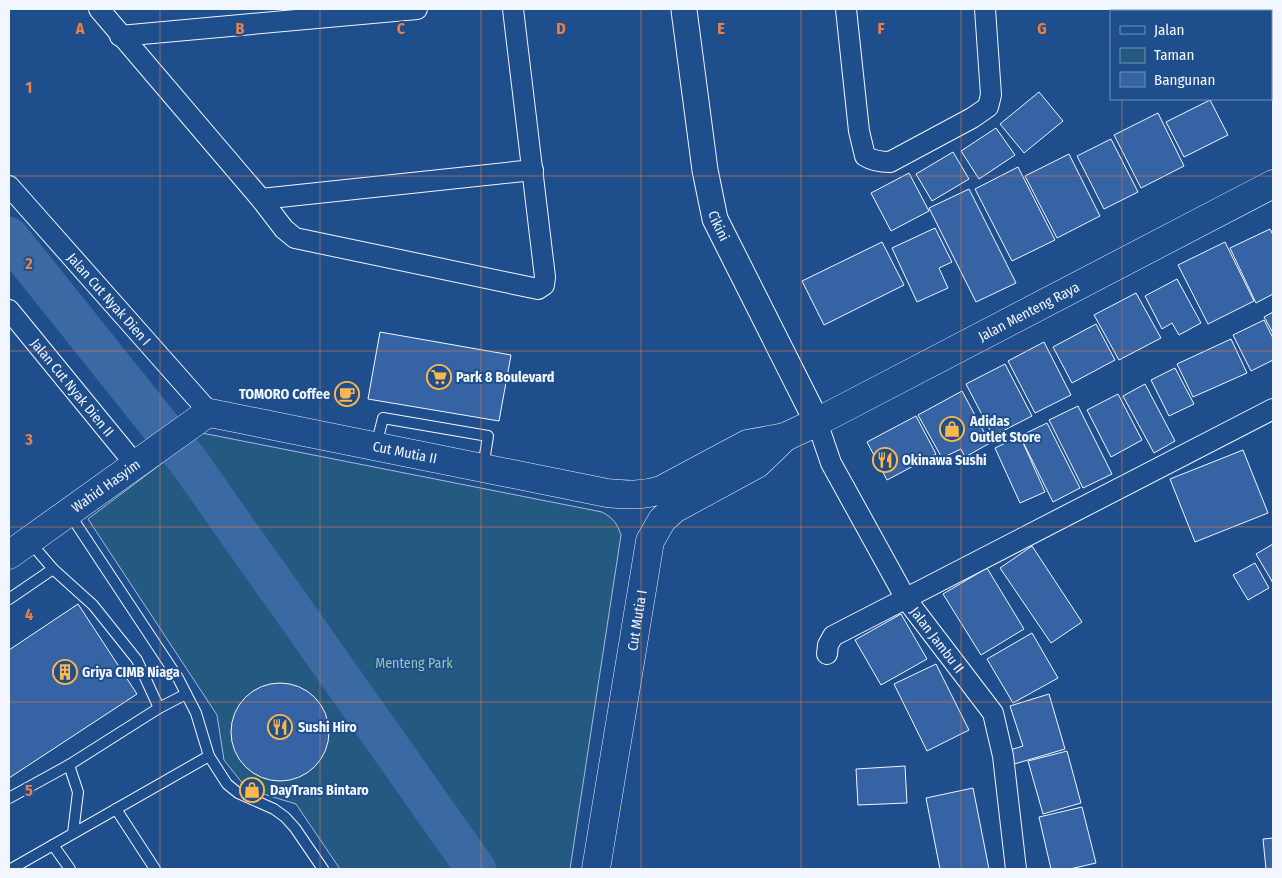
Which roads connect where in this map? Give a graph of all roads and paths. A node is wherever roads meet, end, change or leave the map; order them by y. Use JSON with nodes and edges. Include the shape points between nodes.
{"nodes":[{"id":1,"x":99,"y":9,"type":"edge"},
{"id":2,"x":417,"y":9,"type":"edge"},
{"id":3,"x":513,"y":9,"type":"edge"},
{"id":4,"x":683,"y":9,"type":"edge"},
{"id":5,"x":846,"y":9,"type":"edge"},
{"id":6,"x":985,"y":9,"type":"edge"},
{"id":7,"x":120,"y":36,"type":"junction"},
{"id":8,"x":533,"y":170,"type":"junction"},
{"id":9,"x":1273,"y":184,"type":"edge"},
{"id":10,"x":9,"y":186,"type":"edge"},
{"id":11,"x":261,"y":199,"type":"junction"},
{"id":12,"x":9,"y":310,"type":"edge"},
{"id":13,"x":1273,"y":409,"type":"edge"},
{"id":14,"x":206,"y":415,"type":"junction"},
{"id":15,"x":817,"y":422,"type":"junction"},
{"id":16,"x":785,"y":437,"type":"junction"},
{"id":17,"x":138,"y":462,"type":"junction"},
{"id":18,"x":607,"y":493,"type":"junction"},
{"id":19,"x":69,"y":513,"type":"junction"},
{"id":20,"x":650,"y":540,"type":"junction"},
{"id":21,"x":19,"y":548,"type":"edge"},
{"id":22,"x":54,"y":569,"type":"junction"},
{"id":23,"x":9,"y":599,"type":"edge"},
{"id":24,"x":906,"y":599,"type":"junction"},
{"id":25,"x":827,"y":654,"type":"dead end"},
{"id":26,"x":186,"y":694,"type":"junction"},
{"id":27,"x":159,"y":708,"type":"junction"},
{"id":28,"x":209,"y":756,"type":"junction"},
{"id":29,"x":69,"y":765,"type":"junction"},
{"id":30,"x":9,"y":798,"type":"edge"},
{"id":31,"x":116,"y":809,"type":"junction"},
{"id":32,"x":73,"y":833,"type":"junction"},
{"id":33,"x":53,"y":845,"type":"junction"},
{"id":34,"x":11,"y":869,"type":"edge"},
{"id":35,"x":70,"y":869,"type":"edge"},
{"id":36,"x":155,"y":869,"type":"edge"},
{"id":37,"x":323,"y":869,"type":"edge"},
{"id":38,"x":596,"y":869,"type":"edge"},
{"id":39,"x":1016,"y":869,"type":"edge"}],
"edges":[{"from":1,"to":7,"type":"street"},
{"from":2,"to":7,"type":"street"},
{"from":3,"to":8,"type":"street"},
{"from":4,"to":15,"type":"street","name":"Cikini","via":[[705,170],[715,219]]},
{"from":5,"to":6,"type":"street","via":[[859,131],[865,156],[872,161],[890,162],[988,107],[991,95]]},
{"from":7,"to":11,"type":"street"},
{"from":8,"to":11,"type":"street"},
{"from":8,"to":11,"type":"street","via":[[546,277],[544,285],[538,289],[295,238]]},
{"from":9,"to":15,"type":"main road","name":"Jalan Menteng Raya"},
{"from":10,"to":14,"type":"street","name":"Jalan Cut Nyak Dien I"},
{"from":12,"to":17,"type":"street","name":"Jalan Cut Nyak Dien II"},
{"from":13,"to":24,"type":"street"},
{"from":14,"to":17,"type":"main road","name":"Wahid Hasyim"},
{"from":14,"to":18,"type":"main road","name":"Cut Mutia II"},
{"from":15,"to":16,"type":"main road","name":"Jalan Menteng Raya"},
{"from":15,"to":24,"type":"street","name":"Jalan Jambu II","via":[[831,463]]},
{"from":16,"to":18,"type":"main road","name":"Cut Mutia II","via":[[747,444],[661,490],[637,496]]},
{"from":16,"to":20,"type":"main road","name":"Cut Mutia I","via":[[757,464],[674,508]]},
{"from":17,"to":19,"type":"main road","name":"Wahid Hasyim"},
{"from":18,"to":20,"type":"main road","name":"Cut Mutia II","via":[[636,512]]},
{"from":19,"to":21,"type":"main road","name":"Wahid Hasyim"},
{"from":19,"to":26,"type":"lane"},
{"from":20,"to":38,"type":"main road","name":"Cut Mutia I"},
{"from":21,"to":22,"type":"lane"},
{"from":22,"to":23,"type":"lane"},
{"from":22,"to":27,"type":"lane","via":[[93,605],[138,660]]},
{"from":24,"to":25,"type":"street","via":[[833,636]]},
{"from":24,"to":39,"type":"street","name":"Jalan Jambu II","via":[[993,713],[1003,756]]},
{"from":26,"to":27,"type":"lane"},
{"from":26,"to":28,"type":"lane","via":[[196,713]]},
{"from":27,"to":29,"type":"lane"},
{"from":28,"to":31,"type":"lane"},
{"from":28,"to":37,"type":"lane","via":[[238,793],[285,817]]},
{"from":29,"to":30,"type":"lane"},
{"from":29,"to":32,"type":"lane","via":[[78,792]]},
{"from":31,"to":32,"type":"lane"},
{"from":31,"to":36,"type":"lane"},
{"from":32,"to":33,"type":"lane"},
{"from":33,"to":34,"type":"lane"},
{"from":33,"to":35,"type":"lane"}]}
